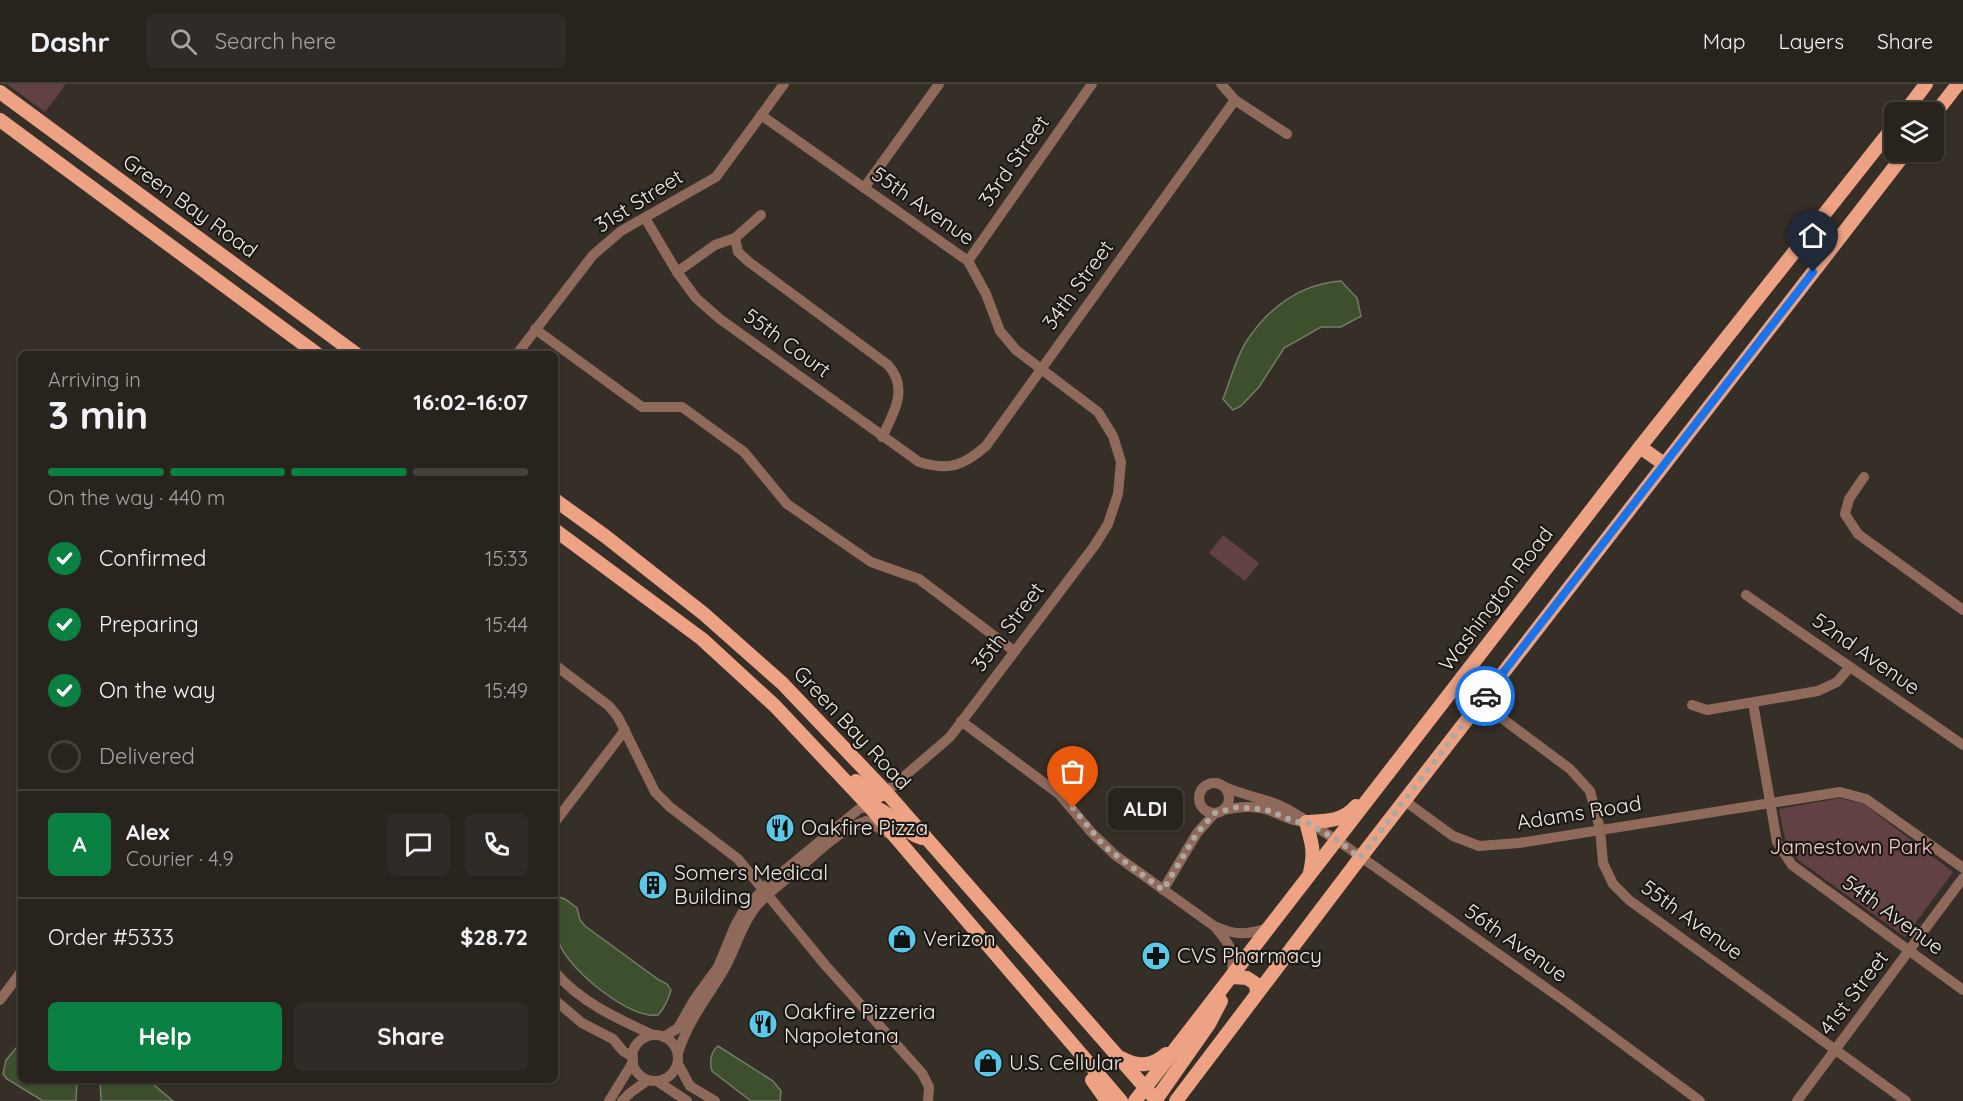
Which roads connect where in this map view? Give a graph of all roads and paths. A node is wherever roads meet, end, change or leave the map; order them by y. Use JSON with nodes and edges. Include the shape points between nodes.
{"nodes":[{"id":1,"x":784,"y":84,"type":"edge"},
{"id":2,"x":939,"y":84,"type":"edge"},
{"id":3,"x":1092,"y":84,"type":"edge"},
{"id":4,"x":1221,"y":84,"type":"edge"},
{"id":5,"x":1926,"y":84,"type":"edge"},
{"id":6,"x":1958,"y":84,"type":"edge"},
{"id":7,"x":0,"y":92,"type":"edge"},
{"id":8,"x":1235,"y":100,"type":"junction"},
{"id":9,"x":1912,"y":102,"type":"edge"},
{"id":10,"x":1944,"y":103,"type":"edge"},
{"id":11,"x":761,"y":115,"type":"junction"},
{"id":12,"x":0,"y":120,"type":"edge"},
{"id":13,"x":1287,"y":134,"type":"dead end"},
{"id":14,"x":1884,"y":139,"type":"edge"},
{"id":15,"x":1898,"y":162,"type":"edge"},
{"id":16,"x":864,"y":188,"type":"junction"},
{"id":17,"x":761,"y":215,"type":"dead end"},
{"id":18,"x":645,"y":218,"type":"junction"},
{"id":19,"x":735,"y":238,"type":"junction"},
{"id":20,"x":968,"y":261,"type":"junction"},
{"id":21,"x":678,"y":272,"type":"junction"},
{"id":22,"x":535,"y":329,"type":"junction"},
{"id":23,"x":313,"y":351,"type":"edge"},
{"id":24,"x":352,"y":351,"type":"edge"},
{"id":25,"x":519,"y":351,"type":"edge"},
{"id":26,"x":1042,"y":369,"type":"junction"},
{"id":27,"x":882,"y":437,"type":"junction"},
{"id":28,"x":1640,"y":447,"type":"junction"},
{"id":29,"x":1121,"y":462,"type":"joint"},
{"id":30,"x":1664,"y":464,"type":"junction"},
{"id":31,"x":936,"y":467,"type":"joint"},
{"id":32,"x":1864,"y":477,"type":"dead end"},
{"id":33,"x":558,"y":502,"type":"edge"},
{"id":34,"x":558,"y":532,"type":"edge"},
{"id":35,"x":1746,"y":595,"type":"dead end"},
{"id":36,"x":1963,"y":610,"type":"edge"},
{"id":37,"x":1014,"y":651,"type":"junction"},
{"id":38,"x":558,"y":667,"type":"edge"},
{"id":39,"x":1850,"y":667,"type":"junction"},
{"id":40,"x":1457,"y":685,"type":"junction"},
{"id":41,"x":1481,"y":702,"type":"junction"},
{"id":42,"x":1753,"y":702,"type":"junction"},
{"id":43,"x":1692,"y":705,"type":"dead end"},
{"id":44,"x":961,"y":721,"type":"junction"},
{"id":45,"x":625,"y":730,"type":"junction"},
{"id":46,"x":1963,"y":745,"type":"edge"},
{"id":47,"x":838,"y":771,"type":"junction"},
{"id":48,"x":1389,"y":773,"type":"junction"},
{"id":49,"x":1225,"y":787,"type":"junction"},
{"id":50,"x":886,"y":792,"type":"junction"},
{"id":51,"x":1405,"y":801,"type":"junction"},
{"id":52,"x":1772,"y":803,"type":"junction"},
{"id":53,"x":1200,"y":805,"type":"junction"},
{"id":54,"x":869,"y":806,"type":"junction"},
{"id":55,"x":1219,"y":812,"type":"junction"},
{"id":56,"x":558,"y":818,"type":"edge"},
{"id":57,"x":1306,"y":822,"type":"junction"},
{"id":58,"x":1600,"y":830,"type":"junction"},
{"id":59,"x":1197,"y":833,"type":"junction"},
{"id":60,"x":894,"y":837,"type":"junction"},
{"id":61,"x":926,"y":839,"type":"junction"},
{"id":62,"x":1337,"y":840,"type":"junction"},
{"id":63,"x":1360,"y":858,"type":"junction"},
{"id":64,"x":1963,"y":868,"type":"edge"},
{"id":65,"x":1310,"y":875,"type":"junction"},
{"id":66,"x":1963,"y":878,"type":"edge"},
{"id":67,"x":1163,"y":890,"type":"junction"},
{"id":68,"x":765,"y":892,"type":"junction"},
{"id":69,"x":1214,"y":926,"type":"junction"},
{"id":70,"x":1272,"y":926,"type":"junction"},
{"id":71,"x":1910,"y":951,"type":"junction"},
{"id":72,"x":558,"y":975,"type":"edge"},
{"id":73,"x":18,"y":976,"type":"edge"},
{"id":74,"x":1232,"y":977,"type":"junction"},
{"id":75,"x":1963,"y":990,"type":"edge"},
{"id":76,"x":1257,"y":993,"type":"junction"},
{"id":77,"x":0,"y":1000,"type":"edge"},
{"id":78,"x":558,"y":1003,"type":"edge"},
{"id":79,"x":1038,"y":1003,"type":"junction"},
{"id":80,"x":1212,"y":1003,"type":"junction"},
{"id":81,"x":658,"y":1036,"type":"junction"},
{"id":82,"x":1836,"y":1050,"type":"junction"},
{"id":83,"x":678,"y":1053,"type":"junction"},
{"id":84,"x":1117,"y":1055,"type":"junction"},
{"id":85,"x":633,"y":1059,"type":"junction"},
{"id":86,"x":678,"y":1064,"type":"junction"},
{"id":87,"x":1196,"y":1075,"type":"junction"},
{"id":88,"x":653,"y":1081,"type":"junction"},
{"id":89,"x":1152,"y":1098,"type":"edge"},
{"id":90,"x":609,"y":1101,"type":"edge"},
{"id":91,"x":622,"y":1101,"type":"edge"},
{"id":92,"x":687,"y":1101,"type":"edge"},
{"id":93,"x":716,"y":1101,"type":"edge"},
{"id":94,"x":928,"y":1101,"type":"edge"},
{"id":95,"x":1107,"y":1101,"type":"edge"},
{"id":96,"x":1121,"y":1101,"type":"edge"},
{"id":97,"x":1135,"y":1101,"type":"edge"},
{"id":98,"x":1176,"y":1101,"type":"edge"},
{"id":99,"x":1185,"y":1101,"type":"edge"},
{"id":100,"x":1700,"y":1101,"type":"edge"},
{"id":101,"x":1797,"y":1101,"type":"edge"},
{"id":102,"x":1906,"y":1101,"type":"edge"}],
"edges":[{"from":1,"to":11,"type":"street","name":"31st Street"},
{"from":2,"to":16,"type":"street"},
{"from":3,"to":20,"type":"street","name":"33rd Street"},
{"from":4,"to":8,"type":"street"},
{"from":5,"to":9,"type":"main road"},
{"from":6,"to":10,"type":"main road"},
{"from":7,"to":24,"type":"main road","name":"Green Bay Road"},
{"from":8,"to":13,"type":"street"},
{"from":8,"to":26,"type":"street","name":"34th Street"},
{"from":11,"to":16,"type":"street","name":"55th Avenue"},
{"from":11,"to":18,"type":"street","name":"31st Street","via":[[716,177]]},
{"from":12,"to":23,"type":"main road","name":"Green Bay Road"},
{"from":14,"to":28,"type":"main road","name":"Washington Road"},
{"from":15,"to":30,"type":"main road"},
{"from":16,"to":20,"type":"street","name":"55th Avenue"},
{"from":17,"to":19,"type":"street"},
{"from":18,"to":21,"type":"street","name":"55th Court"},
{"from":18,"to":22,"type":"street","name":"31st Street","via":[[621,231],[592,255]]},
{"from":19,"to":21,"type":"street","via":[[715,245]]},
{"from":19,"to":27,"type":"street","via":[[738,252],[749,262],[895,373],[900,394]]},
{"from":20,"to":26,"type":"street","name":"55th Avenue","via":[[1000,332]]},
{"from":21,"to":27,"type":"street","name":"55th Court","via":[[696,298],[720,319]]},
{"from":22,"to":25,"type":"street","name":"31st Street"},
{"from":22,"to":37,"type":"street","via":[[642,407],[682,407],[744,452],[787,504],[871,562],[919,579]]},
{"from":26,"to":29,"type":"street","name":"55th Avenue","via":[[1098,412],[1113,436]]},
{"from":26,"to":31,"type":"street","name":"34th Street","via":[[986,446],[952,467]]},
{"from":27,"to":31,"type":"street","name":"55th Court","via":[[919,462]]},
{"from":28,"to":30,"type":"main road"},
{"from":28,"to":40,"type":"main road","name":"Washington Road"},
{"from":29,"to":37,"type":"street","name":"35th Street","via":[[1118,494],[1108,524]]},
{"from":30,"to":41,"type":"main road"},
{"from":32,"to":36,"type":"street","via":[[1849,499],[1845,514],[1858,534]]},
{"from":33,"to":50,"type":"main road","name":"Green Bay Road","via":[[704,614],[782,683]]},
{"from":34,"to":47,"type":"main road","name":"Green Bay Road","via":[[702,639]]},
{"from":35,"to":39,"type":"street","name":"52nd Avenue"},
{"from":37,"to":44,"type":"street","name":"35th Street"},
{"from":38,"to":45,"type":"street","via":[[609,706]]},
{"from":39,"to":42,"type":"street","via":[[1837,682],[1818,691]]},
{"from":39,"to":46,"type":"street","name":"52nd Avenue"},
{"from":40,"to":41,"type":"street","name":"55th Avenue"},
{"from":40,"to":48,"type":"main road","name":"Washington Road"},
{"from":41,"to":51,"type":"main road"},
{"from":41,"to":58,"type":"street","name":"55th Avenue","via":[[1570,769],[1590,791]]},
{"from":42,"to":43,"type":"street","via":[[1707,710]]},
{"from":42,"to":52,"type":"street","name":"54th Avenue"},
{"from":44,"to":50,"type":"street","name":"35th Street","via":[[950,737]]},
{"from":44,"to":67,"type":"street","via":[[1059,794],[1105,847]]},
{"from":45,"to":56,"type":"street"},
{"from":45,"to":68,"type":"street","via":[[655,792],[738,859]]},
{"from":47,"to":50,"type":"main road","via":[[876,796]]},
{"from":47,"to":54,"type":"main road","name":"Green Bay Road"},
{"from":48,"to":57,"type":"main road","via":[[1349,814],[1334,820]]},
{"from":48,"to":62,"type":"main road","name":"Washington Road"},
{"from":49,"to":53,"type":"street","via":[[1216,783],[1203,787]]},
{"from":49,"to":55,"type":"street","via":[[1229,799]]},
{"from":49,"to":57,"type":"street","name":"56th Avenue","via":[[1280,806]]},
{"from":50,"to":61,"type":"main road","name":"Green Bay Road"},
{"from":51,"to":58,"type":"street","name":"Adams Road","via":[[1453,836],[1479,846]]},
{"from":51,"to":63,"type":"main road"},
{"from":52,"to":58,"type":"street","name":"Adams Road"},
{"from":52,"to":64,"type":"street","name":"Adams Road","via":[[1840,792],[1866,799]]},
{"from":52,"to":71,"type":"street","name":"54th Avenue","via":[[1777,842],[1792,865]]},
{"from":53,"to":55,"type":"street","via":[[1206,811]]},
{"from":53,"to":59,"type":"street"},
{"from":54,"to":60,"type":"main road","name":"Green Bay Road"},
{"from":54,"to":61,"type":"main road","via":[[883,810],[909,833]]},
{"from":54,"to":68,"type":"street","via":[[859,809]]},
{"from":55,"to":57,"type":"street","name":"56th Avenue","via":[[1257,808]]},
{"from":55,"to":59,"type":"street"},
{"from":57,"to":62,"type":"street","name":"56th Avenue"},
{"from":57,"to":65,"type":"main road","via":[[1314,856]]},
{"from":58,"to":82,"type":"street","name":"55th Avenue","via":[[1603,863],[1613,884],[1629,900]]},
{"from":59,"to":67,"type":"street"},
{"from":60,"to":68,"type":"street","via":[[866,821],[855,825]]},
{"from":60,"to":79,"type":"main road","name":"Green Bay Road"},
{"from":61,"to":84,"type":"main road","name":"Green Bay Road"},
{"from":62,"to":63,"type":"street","name":"56th Avenue"},
{"from":62,"to":65,"type":"main road","name":"Washington Road"},
{"from":63,"to":76,"type":"main road"},
{"from":63,"to":100,"type":"street","name":"56th Avenue"},
{"from":65,"to":70,"type":"main road","name":"Washington Road"},
{"from":66,"to":71,"type":"street","name":"41st Street"},
{"from":67,"to":69,"type":"street"},
{"from":68,"to":81,"type":"street","via":[[744,910],[718,967],[678,1028]]},
{"from":68,"to":83,"type":"street","via":[[683,1036]]},
{"from":68,"to":94,"type":"street","via":[[922,1073],[929,1087]]},
{"from":69,"to":70,"type":"street","via":[[1230,933],[1251,934]]},
{"from":69,"to":74,"type":"street","via":[[1233,952]]},
{"from":70,"to":74,"type":"main road","name":"Washington Road"},
{"from":71,"to":75,"type":"street","name":"54th Avenue"},
{"from":71,"to":82,"type":"street","name":"41st Street"},
{"from":72,"to":81,"type":"street","via":[[603,1011]]},
{"from":73,"to":77,"type":"street"},
{"from":74,"to":76,"type":"main road","via":[[1248,978],[1256,984]]},
{"from":74,"to":80,"type":"main road","name":"Washington Road"},
{"from":74,"to":89,"type":"main road","via":[[1209,1024]]},
{"from":76,"to":87,"type":"main road"},
{"from":78,"to":85,"type":"street","via":[[582,1023],[613,1039]]},
{"from":79,"to":95,"type":"main road","via":[[1053,1035]]},
{"from":79,"to":96,"type":"main road","name":"Green Bay Road"},
{"from":80,"to":84,"type":"main road","via":[[1154,1063],[1141,1065]]},
{"from":80,"to":89,"type":"main road","name":"Washington Road"},
{"from":81,"to":83,"type":"street","via":[[670,1041]]},
{"from":81,"to":85,"type":"street","via":[[639,1042]]},
{"from":82,"to":101,"type":"street","name":"41st Street"},
{"from":82,"to":102,"type":"street","name":"55th Avenue"},
{"from":83,"to":86,"type":"street"},
{"from":84,"to":89,"type":"main road","name":"Green Bay Road"},
{"from":85,"to":88,"type":"street","via":[[638,1073]]},
{"from":85,"to":90,"type":"street"},
{"from":86,"to":88,"type":"street","via":[[670,1076]]},
{"from":86,"to":93,"type":"street","via":[[690,1086]]},
{"from":87,"to":98,"type":"main road"},
{"from":87,"to":99,"type":"main road"},
{"from":88,"to":91,"type":"street"},
{"from":88,"to":92,"type":"street"},
{"from":89,"to":97,"type":"main road","name":"Washington Road"}]}
